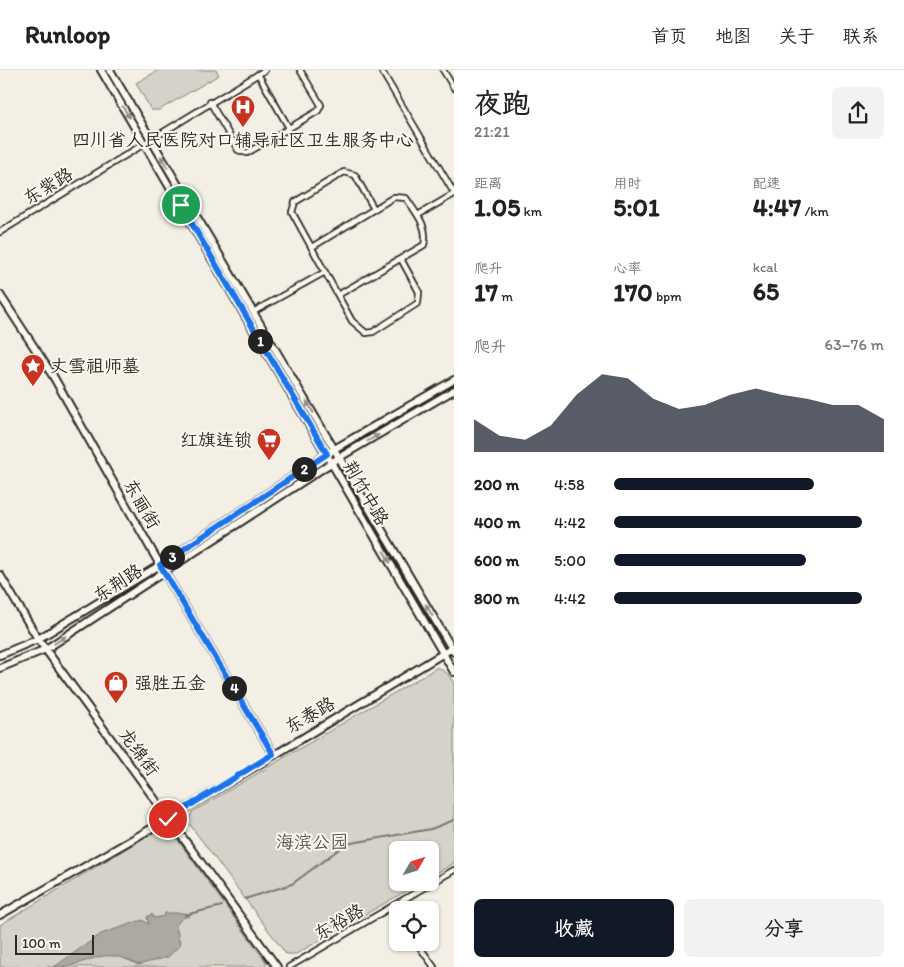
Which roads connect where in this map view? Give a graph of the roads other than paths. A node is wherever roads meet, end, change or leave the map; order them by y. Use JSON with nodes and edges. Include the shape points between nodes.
{"nodes":[{"id":1,"x":101,"y":70,"type":"edge"},
{"id":2,"x":110,"y":70,"type":"edge"},
{"id":3,"x":265,"y":70,"type":"edge"},
{"id":4,"x":300,"y":70,"type":"edge"},
{"id":5,"x":381,"y":70,"type":"edge"},
{"id":6,"x":444,"y":70,"type":"edge"},
{"id":7,"x":258,"y":74,"type":"junction"},
{"id":8,"x":454,"y":88,"type":"edge"},
{"id":9,"x":210,"y":102,"type":"junction"},
{"id":10,"x":288,"y":128,"type":"junction"},
{"id":11,"x":150,"y":138,"type":"junction"},
{"id":12,"x":144,"y":143,"type":"junction"},
{"id":13,"x":454,"y":193,"type":"edge"},
{"id":14,"x":374,"y":209,"type":"junction"},
{"id":15,"x":418,"y":215,"type":"junction"},
{"id":16,"x":0,"y":232,"type":"edge"},
{"id":17,"x":312,"y":247,"type":"junction"},
{"id":18,"x":401,"y":259,"type":"junction"},
{"id":19,"x":325,"y":272,"type":"junction"},
{"id":20,"x":0,"y":294,"type":"edge"},
{"id":21,"x":338,"y":295,"type":"junction"},
{"id":22,"x":253,"y":312,"type":"junction"},
{"id":23,"x":454,"y":380,"type":"edge"},
{"id":24,"x":454,"y":390,"type":"edge"},
{"id":25,"x":336,"y":448,"type":"junction"},
{"id":26,"x":327,"y":454,"type":"junction"},
{"id":27,"x":340,"y":457,"type":"junction"},
{"id":28,"x":331,"y":463,"type":"junction"},
{"id":29,"x":162,"y":568,"type":"junction"},
{"id":30,"x":0,"y":575,"type":"edge"},
{"id":31,"x":38,"y":639,"type":"junction"},
{"id":32,"x":46,"y":649,"type":"junction"},
{"id":33,"x":453,"y":649,"type":"edge"},
{"id":34,"x":444,"y":654,"type":"junction"},
{"id":35,"x":0,"y":655,"type":"edge"},
{"id":36,"x":0,"y":668,"type":"edge"},
{"id":37,"x":454,"y":672,"type":"edge"},
{"id":38,"x":273,"y":754,"type":"junction"},
{"id":39,"x":168,"y":819,"type":"junction"},
{"id":40,"x":454,"y":870,"type":"edge"},
{"id":41,"x":402,"y":901,"type":"edge"},
{"id":42,"x":389,"y":909,"type":"edge"},
{"id":43,"x":0,"y":915,"type":"edge"},
{"id":44,"x":422,"y":951,"type":"edge"},
{"id":45,"x":277,"y":967,"type":"edge"},
{"id":46,"x":289,"y":967,"type":"edge"},
{"id":47,"x":434,"y":967,"type":"edge"}],
"edges":[{"from":1,"to":12,"type":"street","name":"荆竹中路","one_way":true},
{"from":2,"to":11,"type":"street","name":"荆竹中路"},
{"from":3,"to":7,"type":"street","name":"东紫路"},
{"from":4,"to":10,"type":"street","via":[[321,105],[318,111]]},
{"from":5,"to":13,"type":"street"},
{"from":6,"to":8,"type":"street"},
{"from":7,"to":9,"type":"street","name":"东紫路"},
{"from":7,"to":10,"type":"street"},
{"from":9,"to":10,"type":"street","via":[[238,150],[247,152]]},
{"from":9,"to":11,"type":"street","name":"东紫路"},
{"from":11,"to":12,"type":"street","name":"东紫路"},
{"from":22,"to":11,"type":"street","name":"荆竹中路","one_way":true},
{"from":12,"to":16,"type":"street","name":"东紫路"},
{"from":12,"to":26,"type":"street","name":"荆竹中路"},
{"from":13,"to":15,"type":"street"},
{"from":14,"to":15,"type":"street","via":[[394,198],[406,198]]},
{"from":14,"to":17,"type":"street"},
{"from":14,"to":17,"type":"street","via":[[355,176],[344,172],[295,202],[292,212]]},
{"from":15,"to":18,"type":"street","via":[[427,234],[424,245]]},
{"from":17,"to":19,"type":"street"},
{"from":18,"to":21,"type":"street"},
{"from":18,"to":21,"type":"street","via":[[419,292],[418,303],[373,332],[366,333],[358,328]]},
{"from":19,"to":21,"type":"street"},
{"from":19,"to":22,"type":"street"},
{"from":20,"to":29,"type":"street","name":"东丽街","via":[[53,376]]},
{"from":25,"to":22,"type":"street","name":"荆竹中路","one_way":true},
{"from":23,"to":25,"type":"street","name":"东荆路"},
{"from":27,"to":24,"type":"street","name":"东荆路","one_way":true},
{"from":25,"to":26,"type":"street","name":"东荆路"},
{"from":25,"to":27,"type":"street","name":"荆竹中路"},
{"from":26,"to":28,"type":"street","name":"荆竹中路"},
{"from":26,"to":29,"type":"street","name":"东荆路"},
{"from":27,"to":28,"type":"street","name":"东荆路"},
{"from":33,"to":27,"type":"street","name":"荆竹中路","one_way":true},
{"from":28,"to":29,"type":"street","name":"东荆路"},
{"from":28,"to":34,"type":"street","name":"荆竹中路","one_way":true},
{"from":29,"to":31,"type":"street","name":"东荆路"},
{"from":32,"to":29,"type":"street","name":"东荆路","one_way":true},
{"from":29,"to":38,"type":"street","name":"东丽街"},
{"from":30,"to":31,"type":"street","name":"龙绵街"},
{"from":31,"to":32,"type":"street","name":"龙绵街"},
{"from":31,"to":35,"type":"street","name":"东荆路"},
{"from":32,"to":36,"type":"street","name":"东荆路"},
{"from":32,"to":39,"type":"street","name":"龙绵街"},
{"from":33,"to":34,"type":"street","name":"东泰路"},
{"from":34,"to":37,"type":"street","name":"荆竹中路"},
{"from":34,"to":38,"type":"street","name":"东泰路"},
{"from":38,"to":39,"type":"street","name":"东泰路"},
{"from":39,"to":43,"type":"street","name":"东泰路"},
{"from":39,"to":45,"type":"street","name":"龙绵街"},
{"from":40,"to":41,"type":"street","name":"东裕路"},
{"from":42,"to":46,"type":"street","name":"东裕路"},
{"from":44,"to":47,"type":"street"}]}
